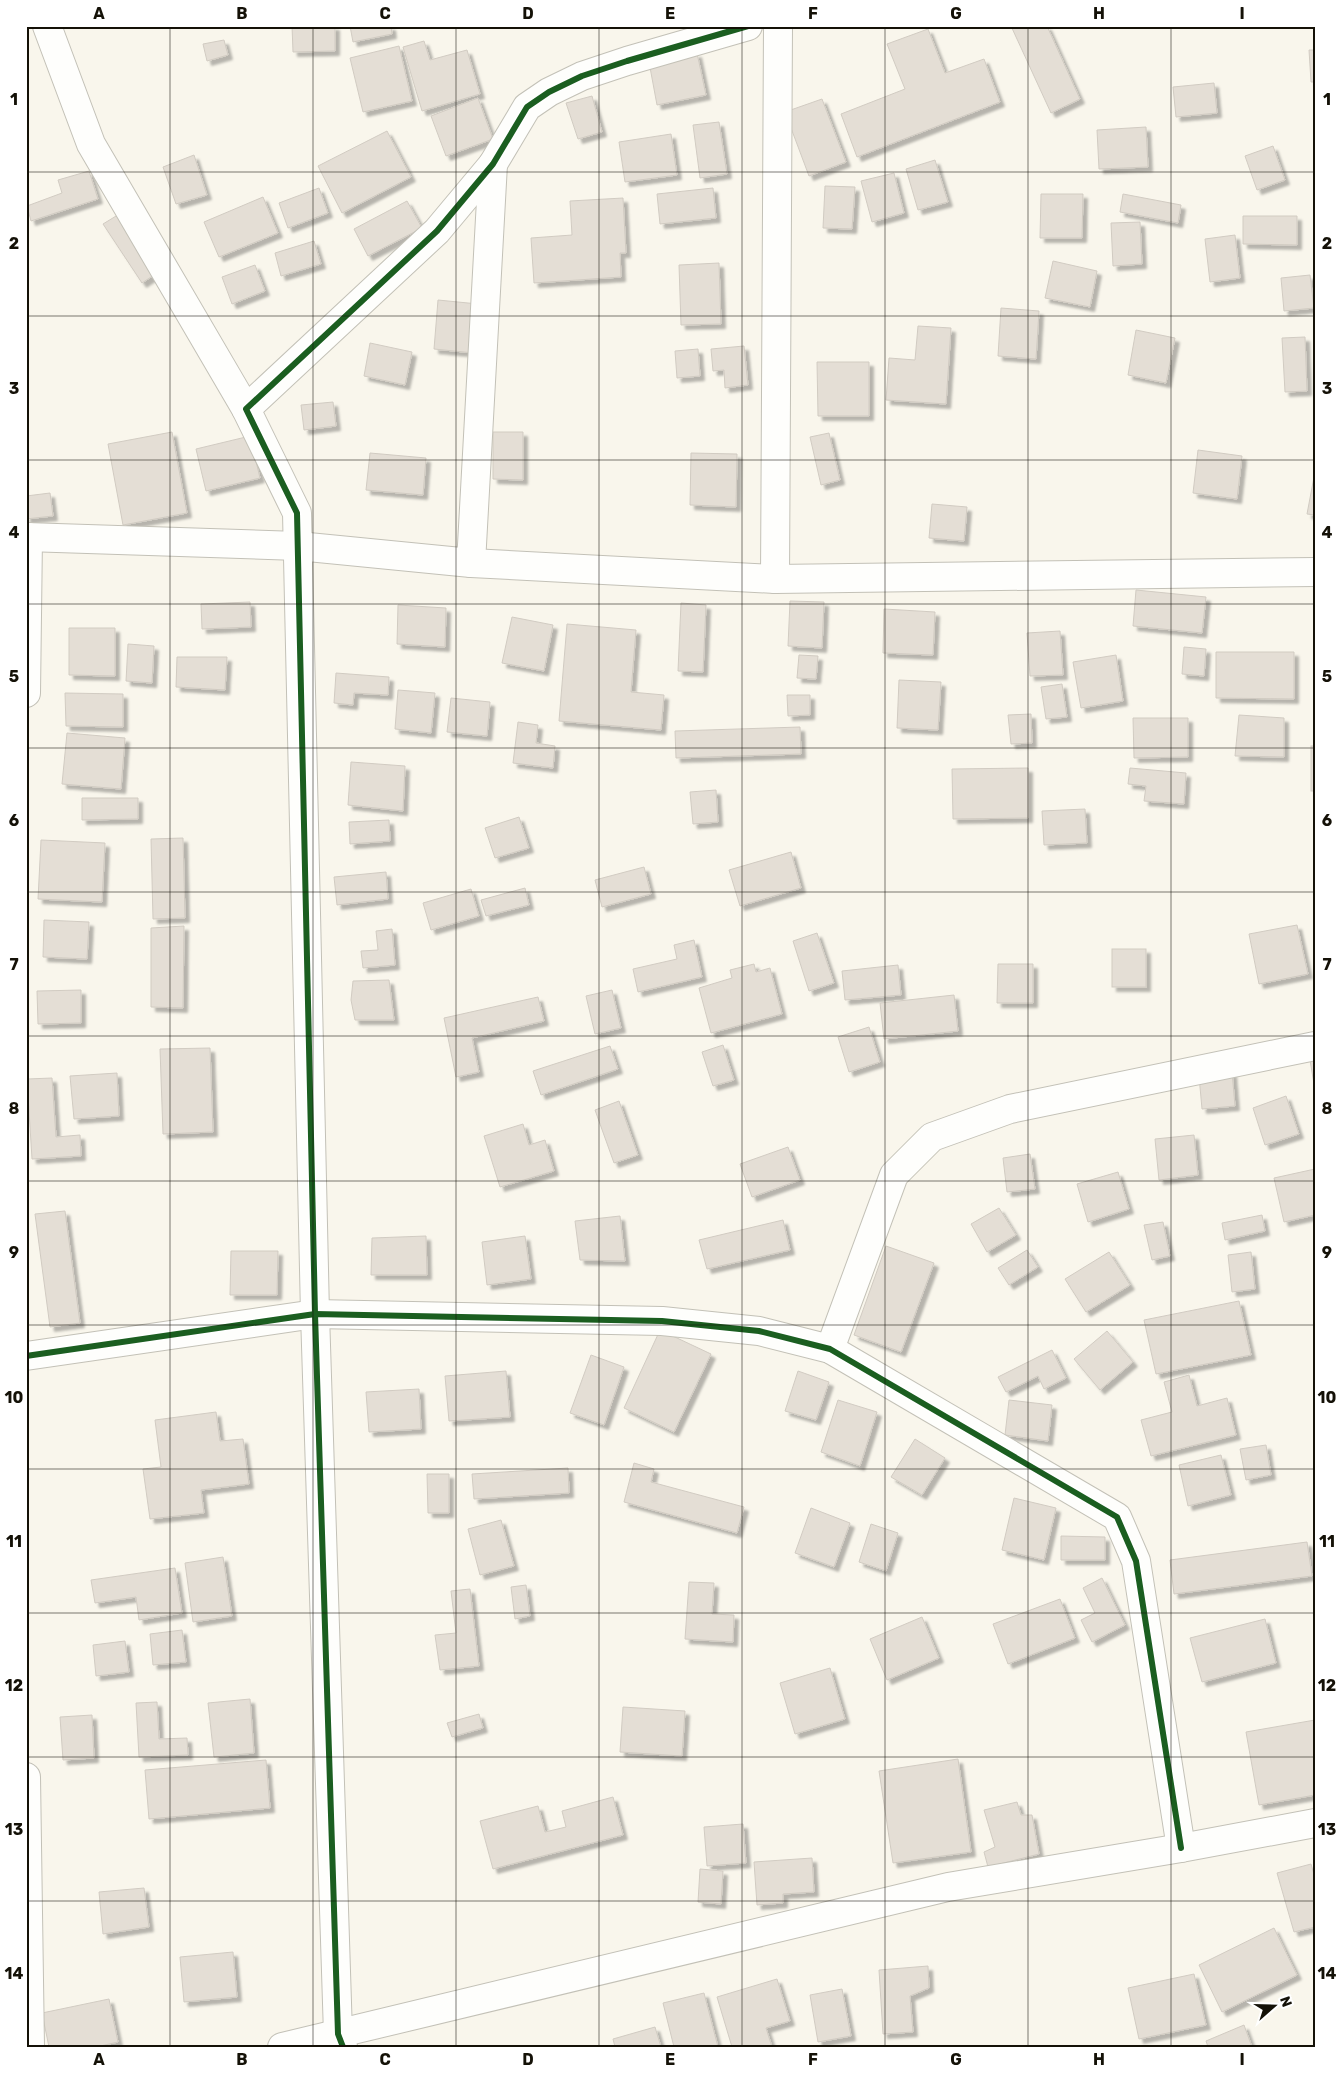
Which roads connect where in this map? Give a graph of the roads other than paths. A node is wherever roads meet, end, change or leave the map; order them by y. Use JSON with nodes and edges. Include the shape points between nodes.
{"nodes":[{"id":1,"x":47,"y":26,"type":"edge"},
{"id":2,"x":748,"y":26,"type":"edge"},
{"id":3,"x":778,"y":26,"type":"edge"},
{"id":4,"x":493,"y":164,"type":"junction"},
{"id":5,"x":246,"y":409,"type":"junction"},
{"id":6,"x":27,"y":537,"type":"edge"},
{"id":7,"x":298,"y":546,"type":"junction"},
{"id":8,"x":471,"y":562,"type":"junction"},
{"id":9,"x":1315,"y":572,"type":"edge"},
{"id":10,"x":775,"y":579,"type":"junction"},
{"id":11,"x":26,"y":693,"type":"edge"},
{"id":12,"x":1315,"y":1046,"type":"edge"},
{"id":13,"x":315,"y":1314,"type":"junction"},
{"id":14,"x":830,"y":1349,"type":"junction"},
{"id":15,"x":26,"y":1356,"type":"edge"},
{"id":16,"x":26,"y":1777,"type":"edge"},
{"id":17,"x":1315,"y":1823,"type":"edge"},
{"id":18,"x":1181,"y":1848,"type":"junction"},
{"id":19,"x":340,"y":2040,"type":"edge"},
{"id":20,"x":30,"y":2047,"type":"edge"},
{"id":21,"x":282,"y":2047,"type":"edge"}],
"edges":[{"from":1,"to":5,"type":"street","via":[[91,144]]},
{"from":2,"to":4,"type":"street","via":[[627,61],[582,76],[549,92],[527,108]]},
{"from":3,"to":10,"type":"street"},
{"from":4,"to":5,"type":"street","via":[[437,231]]},
{"from":4,"to":8,"type":"street"},
{"from":5,"to":7,"type":"street","via":[[297,513]]},
{"from":6,"to":7,"type":"street"},
{"from":6,"to":11,"type":"street"},
{"from":7,"to":8,"type":"street"},
{"from":7,"to":13,"type":"street"},
{"from":8,"to":10,"type":"street"},
{"from":9,"to":10,"type":"street"},
{"from":12,"to":14,"type":"street","via":[[1010,1109],[932,1137],[894,1175]]},
{"from":13,"to":14,"type":"street","via":[[662,1321],[759,1332]]},
{"from":13,"to":15,"type":"street"},
{"from":13,"to":19,"type":"street"},
{"from":14,"to":18,"type":"street","via":[[1117,1517],[1136,1561]]},
{"from":16,"to":20,"type":"street"},
{"from":17,"to":18,"type":"street"},
{"from":18,"to":19,"type":"street","via":[[948,1887]]},
{"from":19,"to":21,"type":"street"}]}
